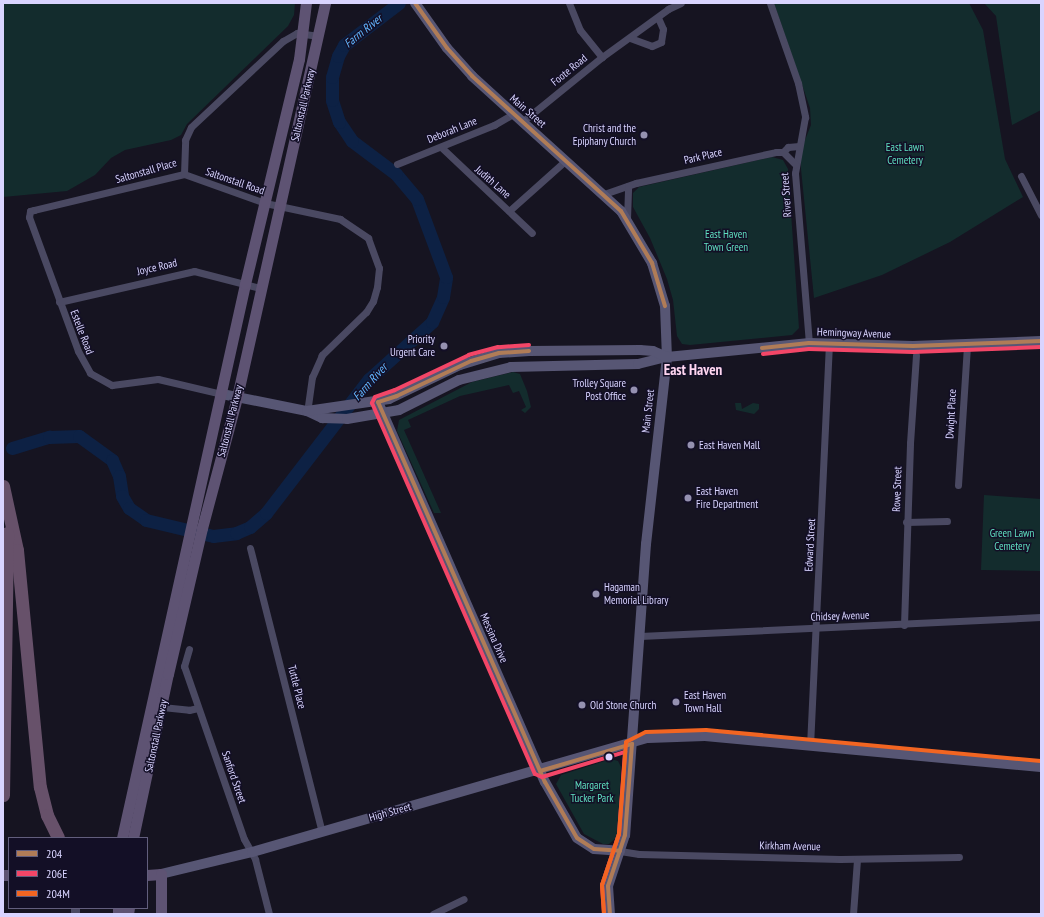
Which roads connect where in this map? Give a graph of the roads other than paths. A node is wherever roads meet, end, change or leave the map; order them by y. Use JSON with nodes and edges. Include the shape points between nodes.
{"nodes":[{"id":1,"x":306,"y":3,"type":"edge"},
{"id":2,"x":324,"y":3,"type":"edge"},
{"id":3,"x":569,"y":3,"type":"edge"},
{"id":4,"x":681,"y":3,"type":"edge"},
{"id":5,"x":770,"y":3,"type":"edge"},
{"id":6,"x":416,"y":4,"type":"edge"},
{"id":7,"x":658,"y":18,"type":"junction"},
{"id":8,"x":304,"y":34,"type":"junction"},
{"id":9,"x":319,"y":36,"type":"junction"},
{"id":10,"x":630,"y":38,"type":"junction"},
{"id":11,"x":602,"y":58,"type":"junction"},
{"id":12,"x":514,"y":114,"type":"junction"},
{"id":13,"x":522,"y":122,"type":"junction"},
{"id":14,"x":799,"y":146,"type":"junction"},
{"id":15,"x":441,"y":147,"type":"junction"},
{"id":16,"x":783,"y":152,"type":"junction"},
{"id":17,"x":566,"y":160,"type":"junction"},
{"id":18,"x":397,"y":164,"type":"dead end"},
{"id":19,"x":795,"y":164,"type":"junction"},
{"id":20,"x":184,"y":174,"type":"junction"},
{"id":21,"x":1021,"y":176,"type":"dead end"},
{"id":22,"x":628,"y":186,"type":"junction"},
{"id":23,"x":604,"y":194,"type":"junction"},
{"id":24,"x":265,"y":203,"type":"junction"},
{"id":25,"x":280,"y":205,"type":"junction"},
{"id":26,"x":509,"y":211,"type":"junction"},
{"id":27,"x":29,"y":213,"type":"joint"},
{"id":28,"x":1041,"y":215,"type":"edge"},
{"id":29,"x":626,"y":219,"type":"junction"},
{"id":30,"x":532,"y":233,"type":"dead end"},
{"id":31,"x":245,"y":284,"type":"junction"},
{"id":32,"x":260,"y":288,"type":"junction"},
{"id":33,"x":59,"y":302,"type":"junction"},
{"id":34,"x":1041,"y":341,"type":"edge"},
{"id":35,"x":809,"y":343,"type":"junction"},
{"id":36,"x":830,"y":344,"type":"junction"},
{"id":37,"x":966,"y":344,"type":"junction"},
{"id":38,"x":529,"y":351,"type":"junction"},
{"id":39,"x":916,"y":355,"type":"dead end"},
{"id":40,"x":667,"y":357,"type":"junction"},
{"id":41,"x":531,"y":365,"type":"junction"},
{"id":42,"x":222,"y":394,"type":"junction"},
{"id":43,"x":236,"y":397,"type":"junction"},
{"id":44,"x":378,"y":402,"type":"junction"},
{"id":45,"x":307,"y":411,"type":"junction"},
{"id":46,"x":382,"y":415,"type":"junction"},
{"id":47,"x":958,"y":485,"type":"dead end"},
{"id":48,"x":3,"y":486,"type":"edge"},
{"id":49,"x":3,"y":496,"type":"edge"},
{"id":50,"x":906,"y":522,"type":"junction"},
{"id":51,"x":947,"y":522,"type":"dead end"},
{"id":52,"x":196,"y":532,"type":"junction"},
{"id":53,"x":250,"y":548,"type":"dead end"},
{"id":54,"x":1041,"y":617,"type":"edge"},
{"id":55,"x":904,"y":625,"type":"junction"},
{"id":56,"x":817,"y":628,"type":"junction"},
{"id":57,"x":640,"y":636,"type":"junction"},
{"id":58,"x":188,"y":649,"type":"dead end"},
{"id":59,"x":162,"y":707,"type":"junction"},
{"id":60,"x":198,"y":708,"type":"junction"},
{"id":61,"x":632,"y":744,"type":"junction"},
{"id":62,"x":810,"y":746,"type":"junction"},
{"id":63,"x":1041,"y":767,"type":"edge"},
{"id":64,"x":540,"y":771,"type":"junction"},
{"id":65,"x":3,"y":795,"type":"edge"},
{"id":66,"x":322,"y":832,"type":"junction"},
{"id":67,"x":58,"y":837,"type":"edge"},
{"id":68,"x":122,"y":837,"type":"edge"},
{"id":69,"x":134,"y":837,"type":"edge"},
{"id":70,"x":620,"y":851,"type":"junction"},
{"id":71,"x":252,"y":852,"type":"junction"},
{"id":72,"x":959,"y":857,"type":"dead end"},
{"id":73,"x":857,"y":859,"type":"junction"},
{"id":74,"x":161,"y":874,"type":"junction"},
{"id":75,"x":148,"y":875,"type":"edge"},
{"id":76,"x":464,"y":899,"type":"dead end"},
{"id":77,"x":161,"y":914,"type":"edge"},
{"id":78,"x":269,"y":914,"type":"edge"},
{"id":79,"x":433,"y":914,"type":"edge"},
{"id":80,"x":610,"y":914,"type":"edge"},
{"id":81,"x":853,"y":914,"type":"edge"}],
"edges":[{"from":1,"to":8,"type":"main road","name":"Saltonstall Parkway"},
{"from":2,"to":9,"type":"main road","name":"Saltonstall Parkway"},
{"from":3,"to":11,"type":"street","via":[[580,30]]},
{"from":4,"to":7,"type":"street","name":"Foote Road"},
{"from":5,"to":14,"type":"street","name":"River Street","via":[[803,104],[804,130]]},
{"from":6,"to":12,"type":"main road","name":"Main Street","via":[[461,64]]},
{"from":7,"to":10,"type":"street","name":"Foote Road"},
{"from":7,"to":10,"type":"street","via":[[663,29],[661,42],[652,46]]},
{"from":8,"to":9,"type":"street","name":"Saltonstall Place"},
{"from":8,"to":20,"type":"street","name":"Saltonstall Place","via":[[294,34],[283,41],[191,127],[185,140]]},
{"from":8,"to":24,"type":"main road","name":"Saltonstall Parkway"},
{"from":9,"to":25,"type":"main road","name":"Saltonstall Parkway"},
{"from":10,"to":11,"type":"street","name":"Foote Road"},
{"from":11,"to":13,"type":"street","name":"Foote Road"},
{"from":12,"to":13,"type":"main road","name":"Main Street"},
{"from":12,"to":15,"type":"street","name":"Deborah Lane"},
{"from":13,"to":17,"type":"main road","name":"Main Street"},
{"from":14,"to":16,"type":"street","name":"Park Place"},
{"from":14,"to":19,"type":"street","name":"River Street"},
{"from":15,"to":18,"type":"street","name":"Deborah Lane"},
{"from":15,"to":26,"type":"street","name":"Judith Lane"},
{"from":16,"to":19,"type":"street"},
{"from":16,"to":22,"type":"street","name":"Park Place","via":[[732,161]]},
{"from":17,"to":23,"type":"main road","name":"Main Street"},
{"from":17,"to":26,"type":"street"},
{"from":19,"to":35,"type":"street","name":"River Street"},
{"from":20,"to":24,"type":"street","name":"Saltonstall Road"},
{"from":20,"to":27,"type":"street","name":"Saltonstall Place"},
{"from":21,"to":28,"type":"street"},
{"from":22,"to":23,"type":"street","name":"Park Place"},
{"from":22,"to":29,"type":"street"},
{"from":23,"to":29,"type":"main road","name":"Main Street"},
{"from":24,"to":25,"type":"street","name":"Saltonstall Road"},
{"from":24,"to":31,"type":"main road","name":"Saltonstall Parkway"},
{"from":25,"to":32,"type":"main road","name":"Saltonstall Parkway"},
{"from":25,"to":45,"type":"street","via":[[340,219],[356,228],[368,238],[379,268],[377,287],[366,312],[322,355],[312,377]]},
{"from":26,"to":30,"type":"street","name":"Judith Lane"},
{"from":27,"to":33,"type":"street","name":"Estelle Road","via":[[32,229]]},
{"from":29,"to":40,"type":"main road","name":"Main Street","via":[[652,263],[665,306]]},
{"from":31,"to":32,"type":"street","name":"Joyce Road"},
{"from":31,"to":33,"type":"street","name":"Joyce Road","via":[[194,271],[183,272]]},
{"from":31,"to":42,"type":"main road","name":"Saltonstall Parkway"},
{"from":32,"to":43,"type":"main road","name":"Saltonstall Parkway"},
{"from":33,"to":42,"type":"street","name":"Estelle Road","via":[[83,364],[100,380],[122,385],[158,379]]},
{"from":34,"to":37,"type":"main road","name":"Hemingway Avenue"},
{"from":35,"to":36,"type":"main road","name":"Hemingway Avenue"},
{"from":35,"to":40,"type":"main road","name":"Hemingway Avenue"},
{"from":36,"to":37,"type":"main road","name":"Hemingway Avenue"},
{"from":36,"to":56,"type":"street","name":"Edward Street"},
{"from":37,"to":47,"type":"street","name":"Dwight Place"},
{"from":38,"to":40,"type":"main road","name":"Hemingway Avenue","via":[[640,350],[653,351]]},
{"from":38,"to":41,"type":"main road"},
{"from":38,"to":44,"type":"main road","name":"Hemingway Avenue","via":[[499,353],[471,361],[398,396]]},
{"from":39,"to":50,"type":"street","name":"Rowe Street"},
{"from":40,"to":41,"type":"main road","name":"Hemingway Avenue","via":[[638,364]]},
{"from":40,"to":57,"type":"main road","name":"Main Street","via":[[646,544]]},
{"from":41,"to":46,"type":"main road","name":"Hemingway Avenue","via":[[500,368],[470,376],[409,406]]},
{"from":42,"to":43,"type":"main road","name":"Hemingway Avenue"},
{"from":42,"to":52,"type":"main road","name":"Saltonstall Parkway"},
{"from":43,"to":45,"type":"main road","name":"Hemingway Avenue"},
{"from":43,"to":52,"type":"main road","name":"Saltonstall Parkway"},
{"from":44,"to":45,"type":"main road","name":"Hemingway Avenue"},
{"from":44,"to":46,"type":"main road","name":"Messina Drive"},
{"from":45,"to":46,"type":"main road","name":"Hemingway Avenue","via":[[328,419]]},
{"from":46,"to":64,"type":"main road","name":"Messina Drive"},
{"from":48,"to":67,"type":"highway","via":[[17,550],[40,787],[47,815]]},
{"from":49,"to":65,"type":"highway","via":[[8,570]]},
{"from":50,"to":51,"type":"street"},
{"from":50,"to":55,"type":"street","name":"Rowe Street"},
{"from":52,"to":59,"type":"main road","name":"Saltonstall Parkway"},
{"from":52,"to":68,"type":"main road","name":"Saltonstall Parkway"},
{"from":53,"to":66,"type":"street","name":"Tuttle Place"},
{"from":54,"to":55,"type":"street","name":"Chidsey Avenue"},
{"from":55,"to":56,"type":"street","name":"Chidsey Avenue"},
{"from":56,"to":57,"type":"street","name":"Chidsey Avenue"},
{"from":56,"to":62,"type":"street","name":"Edward Street"},
{"from":57,"to":61,"type":"main road","name":"Main Street"},
{"from":58,"to":60,"type":"street","name":"Sanford Street","via":[[184,666]]},
{"from":59,"to":60,"type":"street","via":[[189,710]]},
{"from":59,"to":69,"type":"main road","name":"Saltonstall Parkway"},
{"from":60,"to":71,"type":"street","name":"Sanford Street","via":[[244,840]]},
{"from":61,"to":62,"type":"main road","name":"High Street","via":[[648,738],[672,735]]},
{"from":61,"to":64,"type":"main road","name":"High Street"},
{"from":61,"to":70,"type":"main road","name":"Main Street","via":[[625,835]]},
{"from":62,"to":63,"type":"main road","name":"High Street"},
{"from":64,"to":66,"type":"main road","name":"High Street"},
{"from":64,"to":70,"type":"main road","name":"Messina Drive","via":[[577,838],[594,849]]},
{"from":66,"to":71,"type":"main road","name":"High Street"},
{"from":70,"to":73,"type":"street","name":"Kirkham Avenue","via":[[639,854]]},
{"from":70,"to":80,"type":"main road","name":"Main Street","via":[[608,886]]},
{"from":71,"to":74,"type":"main road","name":"High Street"},
{"from":71,"to":78,"type":"street","name":"Sanford Street"},
{"from":72,"to":73,"type":"street","name":"Kirkham Avenue"},
{"from":73,"to":81,"type":"street"},
{"from":74,"to":75,"type":"main road","name":"High Street"},
{"from":74,"to":77,"type":"main road"},
{"from":76,"to":79,"type":"street"}]}
